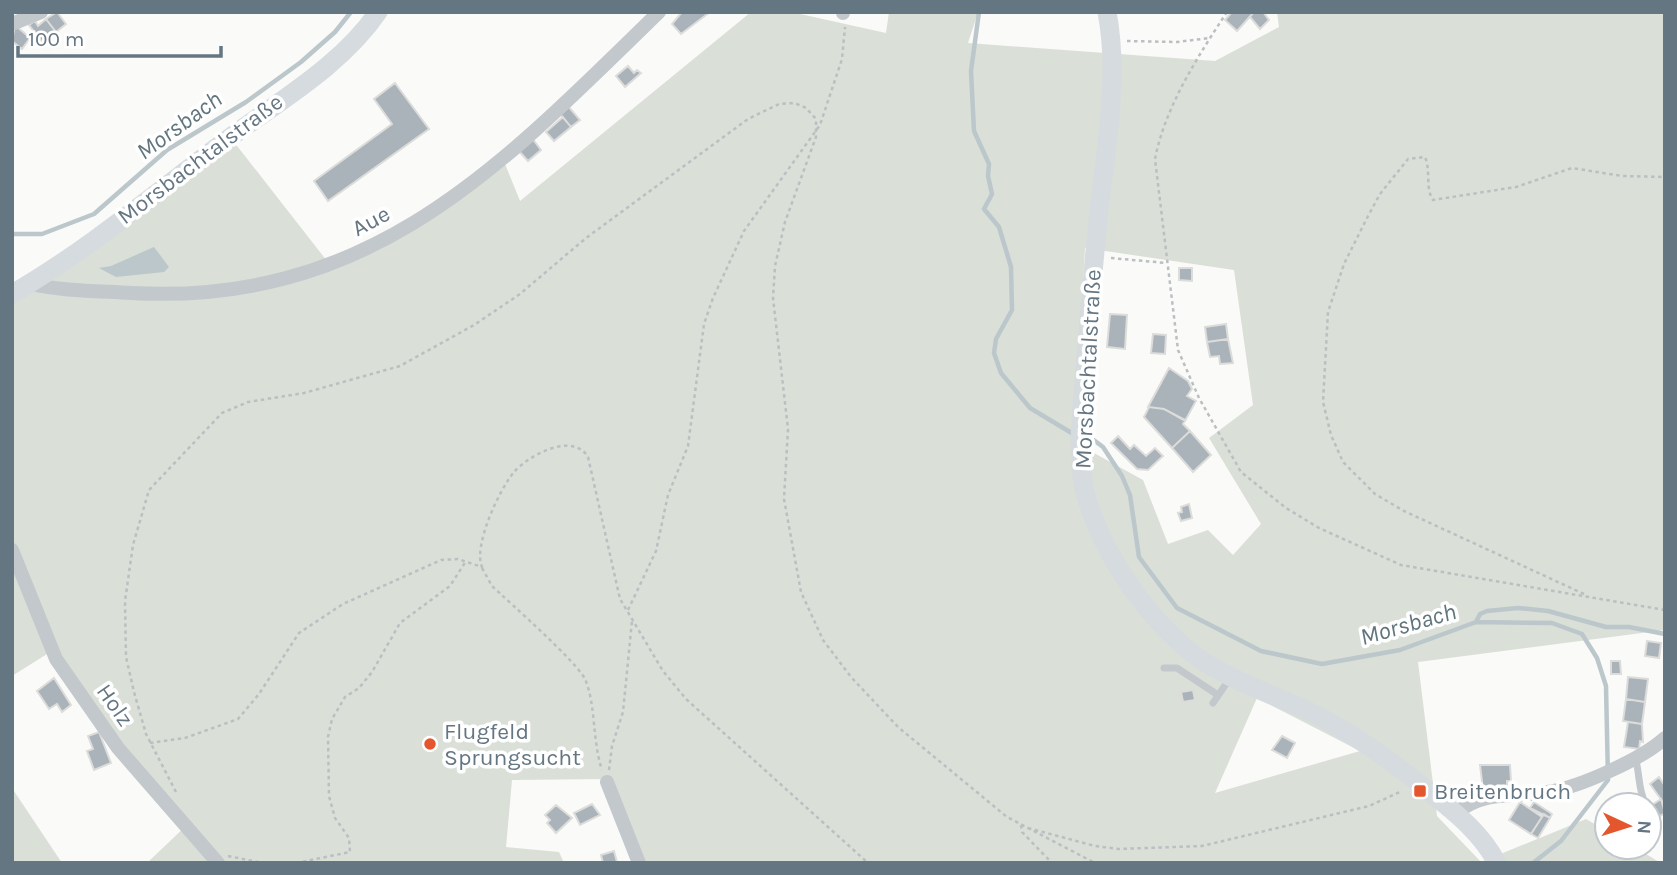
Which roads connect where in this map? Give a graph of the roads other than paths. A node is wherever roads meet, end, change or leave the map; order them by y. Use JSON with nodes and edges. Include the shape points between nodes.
{"nodes":[{"id":1,"x":41,"y":12,"type":"edge"},
{"id":2,"x":378,"y":12,"type":"edge"},
{"id":3,"x":659,"y":12,"type":"edge"},
{"id":4,"x":1107,"y":12,"type":"edge"},
{"id":5,"x":12,"y":24,"type":"edge"},
{"id":6,"x":31,"y":284,"type":"junction"},
{"id":7,"x":12,"y":295,"type":"edge"},
{"id":8,"x":12,"y":550,"type":"edge"},
{"id":9,"x":1164,"y":668,"type":"dead end"},
{"id":10,"x":1230,"y":677,"type":"junction"},
{"id":11,"x":1219,"y":695,"type":"junction"},
{"id":12,"x":1213,"y":703,"type":"dead end"},
{"id":13,"x":1665,"y":738,"type":"edge"},
{"id":14,"x":1636,"y":761,"type":"junction"},
{"id":15,"x":607,"y":782,"type":"road end"},
{"id":16,"x":1639,"y":791,"type":"edge"},
{"id":17,"x":1456,"y":813,"type":"junction"},
{"id":18,"x":216,"y":859,"type":"edge"},
{"id":19,"x":639,"y":863,"type":"edge"},
{"id":20,"x":1497,"y":863,"type":"edge"}],
"edges":[{"from":1,"to":5,"type":"street"},
{"from":2,"to":6,"type":"main road","name":"Morsbachtalstraße","via":[[348,47],[306,82]]},
{"from":3,"to":6,"type":"street","name":"Aue","via":[[466,190],[393,236],[330,266],[274,283],[184,296]]},
{"from":4,"to":10,"type":"main road","name":"Morsbachtalstraße","via":[[1109,122],[1094,257],[1082,477],[1103,537],[1126,575],[1173,635]]},
{"from":6,"to":7,"type":"main road","name":"Morsbachtalstraße"},
{"from":8,"to":18,"type":"street","name":"Holz","via":[[56,659],[118,748]]},
{"from":9,"to":11,"type":"lane","via":[[1177,668]]},
{"from":10,"to":11,"type":"lane"},
{"from":10,"to":17,"type":"main road","name":"Morsbachtalstraße","via":[[1350,735]]},
{"from":11,"to":12,"type":"lane"},
{"from":13,"to":14,"type":"street"},
{"from":14,"to":16,"type":"lane"},
{"from":14,"to":17,"type":"street","via":[[1546,793],[1482,798]]},
{"from":15,"to":19,"type":"street"},
{"from":17,"to":20,"type":"main road","name":"Morsbachtalstraße"}]}
